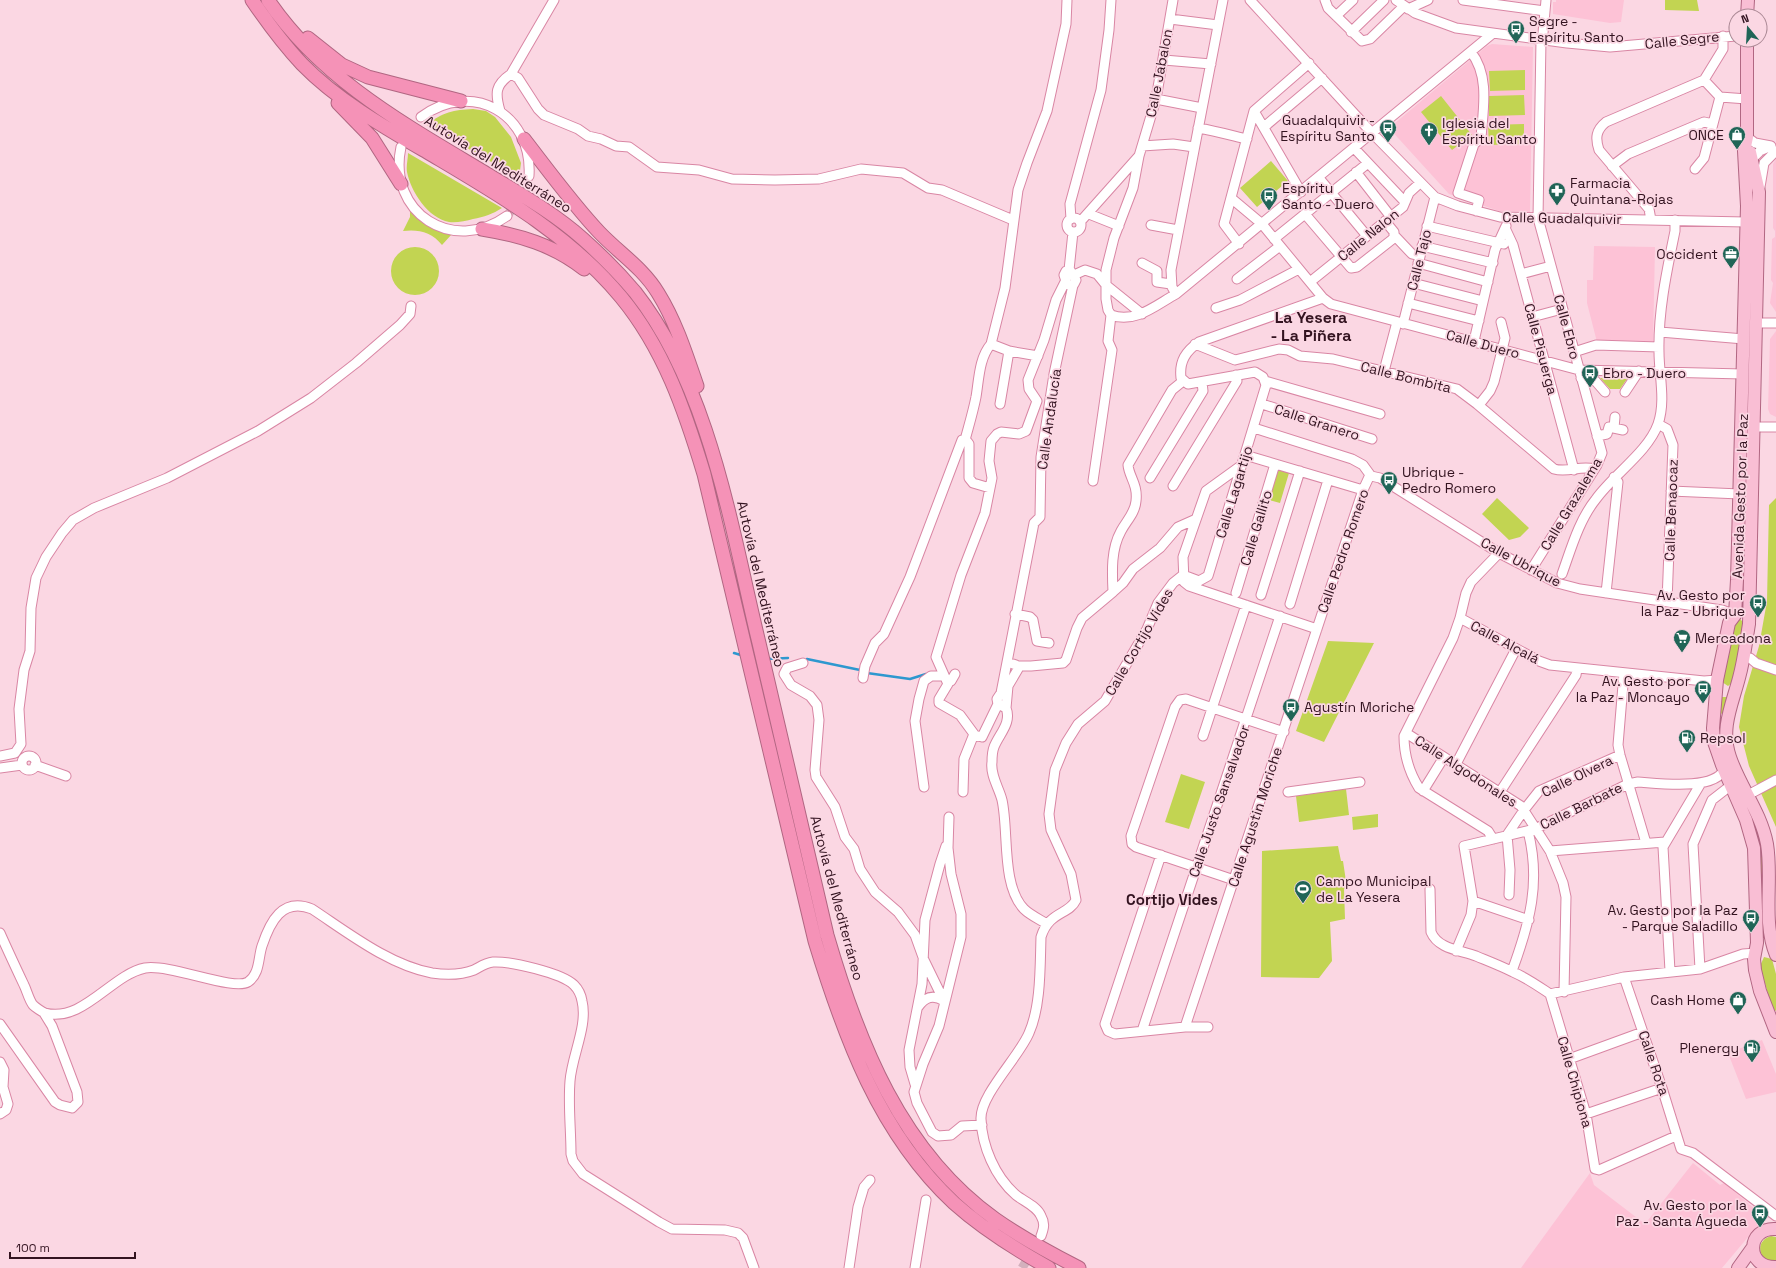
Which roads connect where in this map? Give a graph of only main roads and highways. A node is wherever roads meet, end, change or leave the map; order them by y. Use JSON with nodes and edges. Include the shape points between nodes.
{"nodes":[{"id":1,"x":252,"y":0,"type":"edge"},
{"id":2,"x":268,"y":0,"type":"edge"},
{"id":3,"x":277,"y":0,"type":"edge"},
{"id":4,"x":1747,"y":48,"type":"edge"},
{"id":5,"x":302,"y":64,"type":"junction"},
{"id":6,"x":461,"y":101,"type":"road end"},
{"id":7,"x":1747,"y":137,"type":"junction"},
{"id":8,"x":524,"y":139,"type":"road end"},
{"id":9,"x":401,"y":184,"type":"road end"},
{"id":10,"x":482,"y":229,"type":"road end"},
{"id":11,"x":669,"y":374,"type":"junction"},
{"id":12,"x":703,"y":425,"type":"junction"},
{"id":13,"x":1735,"y":615,"type":"junction"},
{"id":14,"x":1750,"y":624,"type":"junction"},
{"id":15,"x":1716,"y":680,"type":"junction"},
{"id":16,"x":1738,"y":683,"type":"junction"},
{"id":17,"x":1756,"y":952,"type":"junction"},
{"id":18,"x":1776,"y":954,"type":"edge"},
{"id":19,"x":1772,"y":1014,"type":"edge"},
{"id":20,"x":1776,"y":1032,"type":"edge"},
{"id":21,"x":1774,"y":1226,"type":"edge"},
{"id":22,"x":1753,"y":1247,"type":"junction"},
{"id":23,"x":1770,"y":1267,"type":"edge"},
{"id":24,"x":1049,"y":1268,"type":"edge"},
{"id":25,"x":1079,"y":1268,"type":"edge"},
{"id":26,"x":1738,"y":1268,"type":"edge"}],
"edges":[{"from":1,"to":5,"type":"highway","name":"Autovía del Mediterráneo"},
{"from":2,"to":12,"type":"highway","name":"Autovía del Mediterráneo","via":[[278,15],[317,58],[356,91],[407,126],[547,211],[581,237],[609,264],[642,302],[670,347],[682,370]]},
{"from":3,"to":6,"type":"highway","via":[[303,34],[342,65],[368,76]]},
{"from":4,"to":7,"type":"main road","name":"Avenida Gesto por la Paz"},
{"from":5,"to":9,"type":"highway","via":[[308,79],[347,112],[372,138]]},
{"from":5,"to":11,"type":"highway","name":"Autovía del Mediterráneo","via":[[358,110],[531,216],[581,255],[627,304]]},
{"from":7,"to":13,"type":"main road","name":"Avenida Gesto por la Paz","via":[[1744,151],[1744,339]]},
{"from":7,"to":14,"type":"main road","name":"Avenida Gesto por la Paz","via":[[1759,192]]},
{"from":8,"to":12,"type":"highway","via":[[583,215],[640,269],[658,292],[678,333],[698,388],[704,413]]},
{"from":10,"to":11,"type":"highway","via":[[545,245],[573,260],[612,298],[656,361]]},
{"from":11,"to":24,"type":"highway","name":"Autovía del Mediterráneo","via":[[704,474],[800,878],[826,976],[850,1046],[869,1087],[899,1138],[941,1190],[1000,1239]]},
{"from":12,"to":25,"type":"highway","name":"Autovía del Mediterráneo","via":[[718,472],[836,965],[860,1033],[883,1085],[911,1131],[941,1169],[978,1205],[1032,1244]]},
{"from":13,"to":14,"type":"main road","via":[[1745,615]]},
{"from":13,"to":15,"type":"main road","name":"Avenida Gesto por la Paz","via":[[1728,623]]},
{"from":14,"to":16,"type":"main road","name":"Avenida Gesto por la Paz"},
{"from":15,"to":16,"type":"main road","via":[[1719,686],[1726,690]]},
{"from":15,"to":17,"type":"main road","name":"Avenida Gesto por la Paz","via":[[1714,742],[1746,820],[1754,848]]},
{"from":16,"to":18,"type":"main road","name":"Avenida Gesto por la Paz","via":[[1727,717],[1726,740],[1730,758],[1759,818],[1767,845],[1771,938]]},
{"from":17,"to":18,"type":"main road","via":[[1766,948]]},
{"from":17,"to":19,"type":"main road","name":"Avenida Gesto por la Paz","via":[[1755,970]]},
{"from":19,"to":20,"type":"main road","name":"Avenida Gesto por la Paz"},
{"from":21,"to":22,"type":"main road","via":[[1758,1235]]},
{"from":22,"to":23,"type":"main road","via":[[1755,1257]]},
{"from":22,"to":26,"type":"main road"}]}
